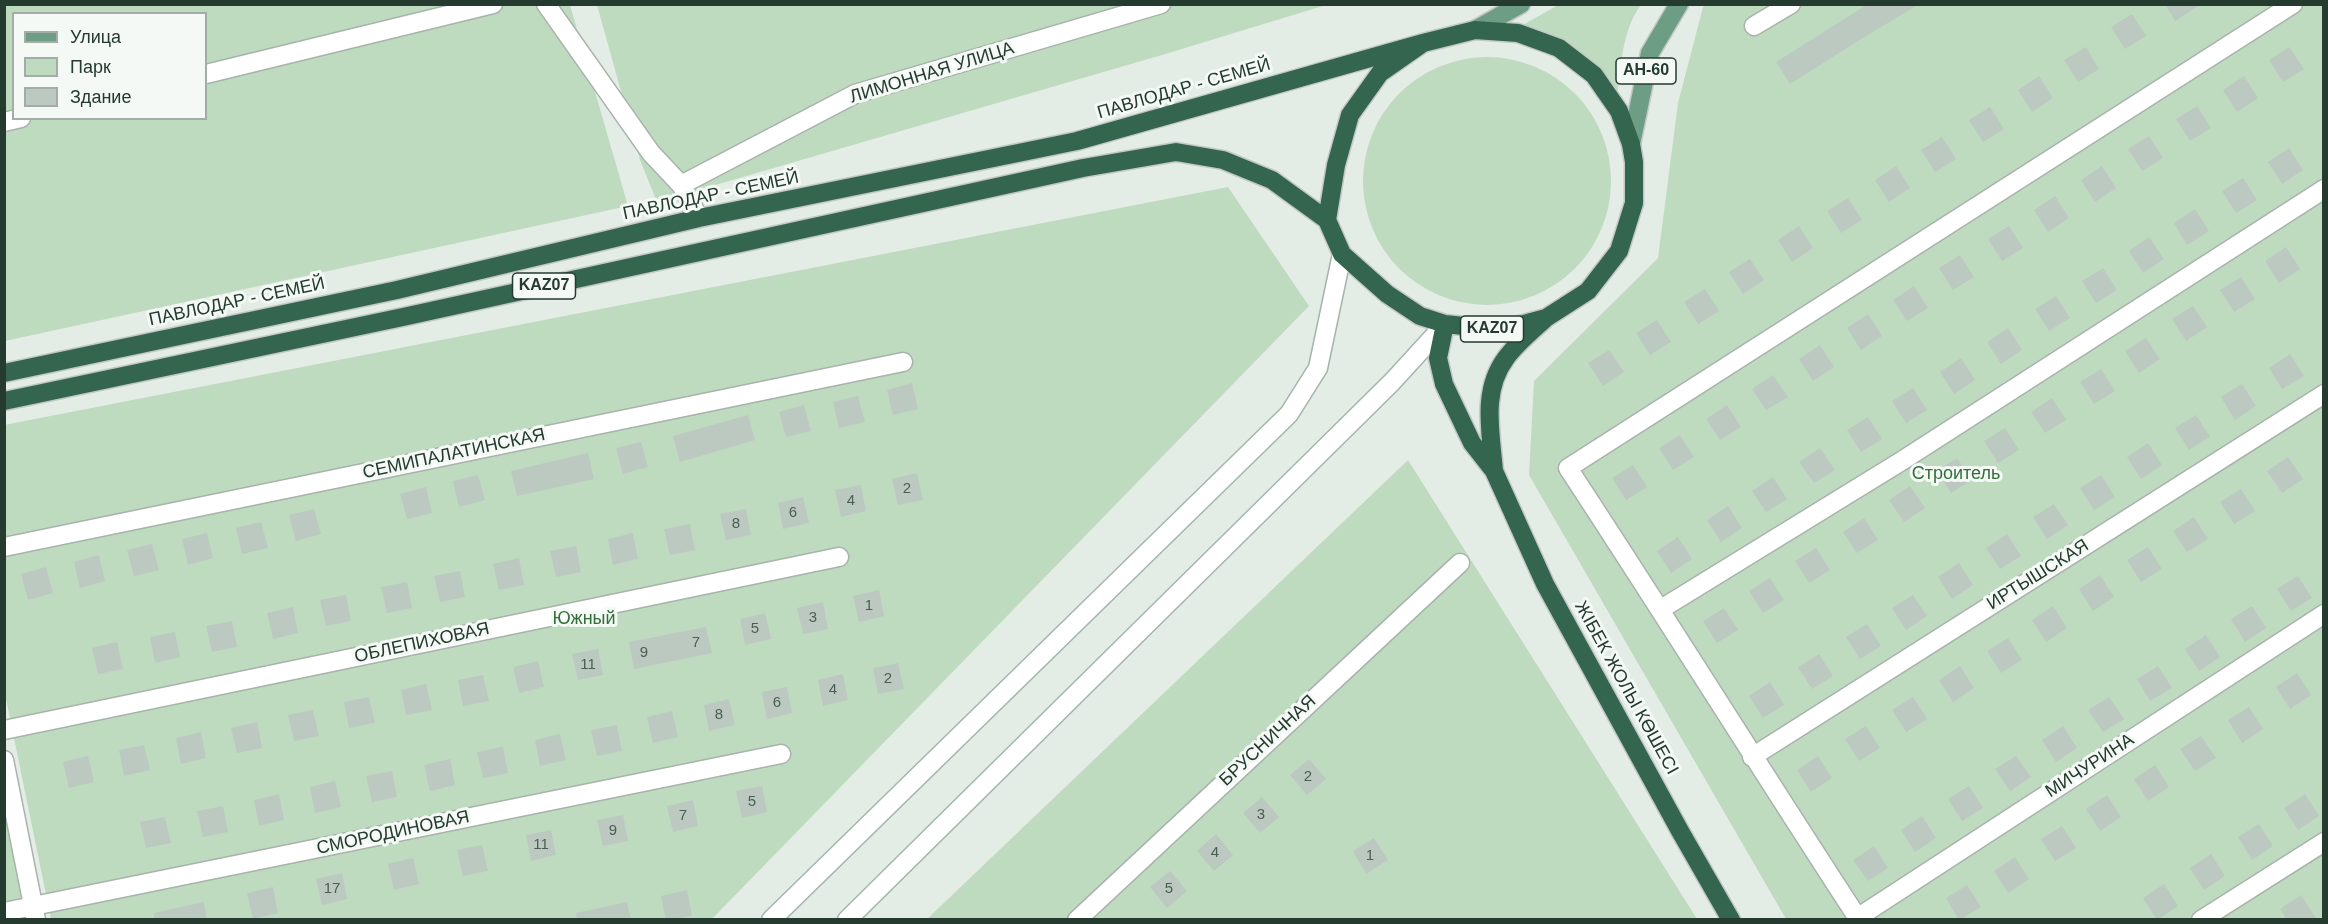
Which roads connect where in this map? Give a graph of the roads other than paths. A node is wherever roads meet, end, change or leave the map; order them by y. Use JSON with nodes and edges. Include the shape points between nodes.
{"nodes":[{"id":1,"x":493,"y":4,"type":"edge"},
{"id":2,"x":546,"y":4,"type":"edge"},
{"id":3,"x":1161,"y":4,"type":"edge"},
{"id":4,"x":1521,"y":4,"type":"edge"},
{"id":5,"x":1679,"y":4,"type":"edge"},
{"id":6,"x":1791,"y":4,"type":"edge"},
{"id":7,"x":2293,"y":4,"type":"edge"},
{"id":8,"x":1754,"y":26,"type":"dead end"},
{"id":9,"x":1475,"y":30,"type":"junction"},
{"id":10,"x":1423,"y":43,"type":"junction"},
{"id":11,"x":207,"y":74,"type":"edge"},
{"id":12,"x":1631,"y":144,"type":"junction"},
{"id":13,"x":681,"y":185,"type":"junction"},
{"id":14,"x":2324,"y":189,"type":"edge"},
{"id":15,"x":699,"y":218,"type":"junction"},
{"id":16,"x":1327,"y":220,"type":"junction"},
{"id":17,"x":1342,"y":254,"type":"junction"},
{"id":18,"x":1546,"y":318,"type":"junction"},
{"id":19,"x":1445,"y":324,"type":"junction"},
{"id":20,"x":903,"y":362,"type":"dead end"},
{"id":21,"x":4,"y":373,"type":"edge"},
{"id":22,"x":2324,"y":394,"type":"edge"},
{"id":23,"x":4,"y":401,"type":"edge"},
{"id":24,"x":1494,"y":471,"type":"junction"},
{"id":25,"x":4,"y":547,"type":"edge"},
{"id":26,"x":839,"y":557,"type":"dead end"},
{"id":27,"x":1460,"y":563,"type":"dead end"},
{"id":28,"x":1661,"y":609,"type":"junction"},
{"id":29,"x":2324,"y":614,"type":"edge"},
{"id":30,"x":4,"y":730,"type":"edge"},
{"id":31,"x":781,"y":754,"type":"dead end"},
{"id":32,"x":1752,"y":757,"type":"junction"},
{"id":33,"x":4,"y":760,"type":"edge"},
{"id":34,"x":2324,"y":842,"type":"edge"},
{"id":35,"x":4,"y":912,"type":"edge"},
{"id":36,"x":35,"y":913,"type":"edge"},
{"id":37,"x":1858,"y":919,"type":"edge"},
{"id":38,"x":771,"y":920,"type":"edge"},
{"id":39,"x":848,"y":920,"type":"edge"},
{"id":40,"x":1077,"y":920,"type":"edge"},
{"id":41,"x":1731,"y":920,"type":"edge"},
{"id":42,"x":2201,"y":920,"type":"edge"}],
"edges":[{"from":1,"to":11,"type":"street"},
{"from":2,"to":13,"type":"street","via":[[651,153]]},
{"from":3,"to":13,"type":"street","name":"ЛИМОННАЯ УЛИЦА","via":[[855,94]]},
{"from":4,"to":9,"type":"main road"},
{"from":5,"to":12,"type":"main road","number":"АН-60","via":[[1650,53]]},
{"from":6,"to":8,"type":"street"},
{"from":7,"to":28,"type":"street","via":[[1568,468]]},
{"from":9,"to":10,"type":"highway","number":"KAZ07"},
{"from":9,"to":12,"type":"highway","number":"KAZ07","via":[[1518,33],[1559,48],[1594,75],[1619,111]]},
{"from":10,"to":15,"type":"highway","name":"ПАВЛОДАР - СЕМЕЙ","number":"KAZ07","via":[[1077,141]]},
{"from":10,"to":16,"type":"highway","number":"KAZ07","via":[[1380,73],[1350,115]]},
{"from":12,"to":18,"type":"highway","number":"KAZ07","via":[[1634,203],[1619,251],[1588,291]]},
{"from":13,"to":15,"type":"street"},
{"from":14,"to":28,"type":"street","via":[[1900,462]]},
{"from":15,"to":21,"type":"highway","name":"ПАВЛОДАР - СЕМЕЙ","number":"KAZ07","via":[[398,290]]},
{"from":16,"to":17,"type":"highway","number":"KAZ07"},
{"from":16,"to":23,"type":"highway","number":"KAZ07","via":[[1272,180],[1223,160],[1176,152],[1083,168]]},
{"from":17,"to":19,"type":"highway","number":"KAZ07","via":[[1387,294],[1420,315]]},
{"from":17,"to":38,"type":"street","via":[[1318,368],[1289,414]]},
{"from":18,"to":19,"type":"highway","number":"KAZ07","via":[[1502,330]]},
{"from":18,"to":24,"type":"highway","name":"ЖІБЕК ЖОЛЫ КӨШЕСІ","number":"KAZ07","via":[[1505,359],[1492,386],[1488,405]]},
{"from":19,"to":24,"type":"highway","name":"ЖІБЕК ЖОЛЫ КӨШЕСІ","number":"KAZ07","via":[[1438,358],[1444,384],[1472,443]]},
{"from":19,"to":39,"type":"street","via":[[1392,382]]},
{"from":20,"to":25,"type":"street","name":"СЕМИПАЛАТИНСКАЯ"},
{"from":22,"to":32,"type":"street","name":"ИРТЫШСКАЯ"},
{"from":24,"to":41,"type":"highway","name":"ЖІБЕК ЖОЛЫ КӨШЕСІ","number":"KAZ07","via":[[1545,584]]},
{"from":26,"to":30,"type":"street","name":"ОБЛЕПИХОВАЯ"},
{"from":27,"to":40,"type":"street","name":"БРУСНИЧНАЯ"},
{"from":28,"to":32,"type":"street"},
{"from":29,"to":37,"type":"street","name":"МИЧУРИНА"},
{"from":31,"to":36,"type":"street","name":"СМОРОДИНОВАЯ"},
{"from":32,"to":37,"type":"street"},
{"from":33,"to":36,"type":"street"},
{"from":34,"to":42,"type":"street"},
{"from":35,"to":36,"type":"street","name":"СМОРОДИНОВАЯ"}]}
